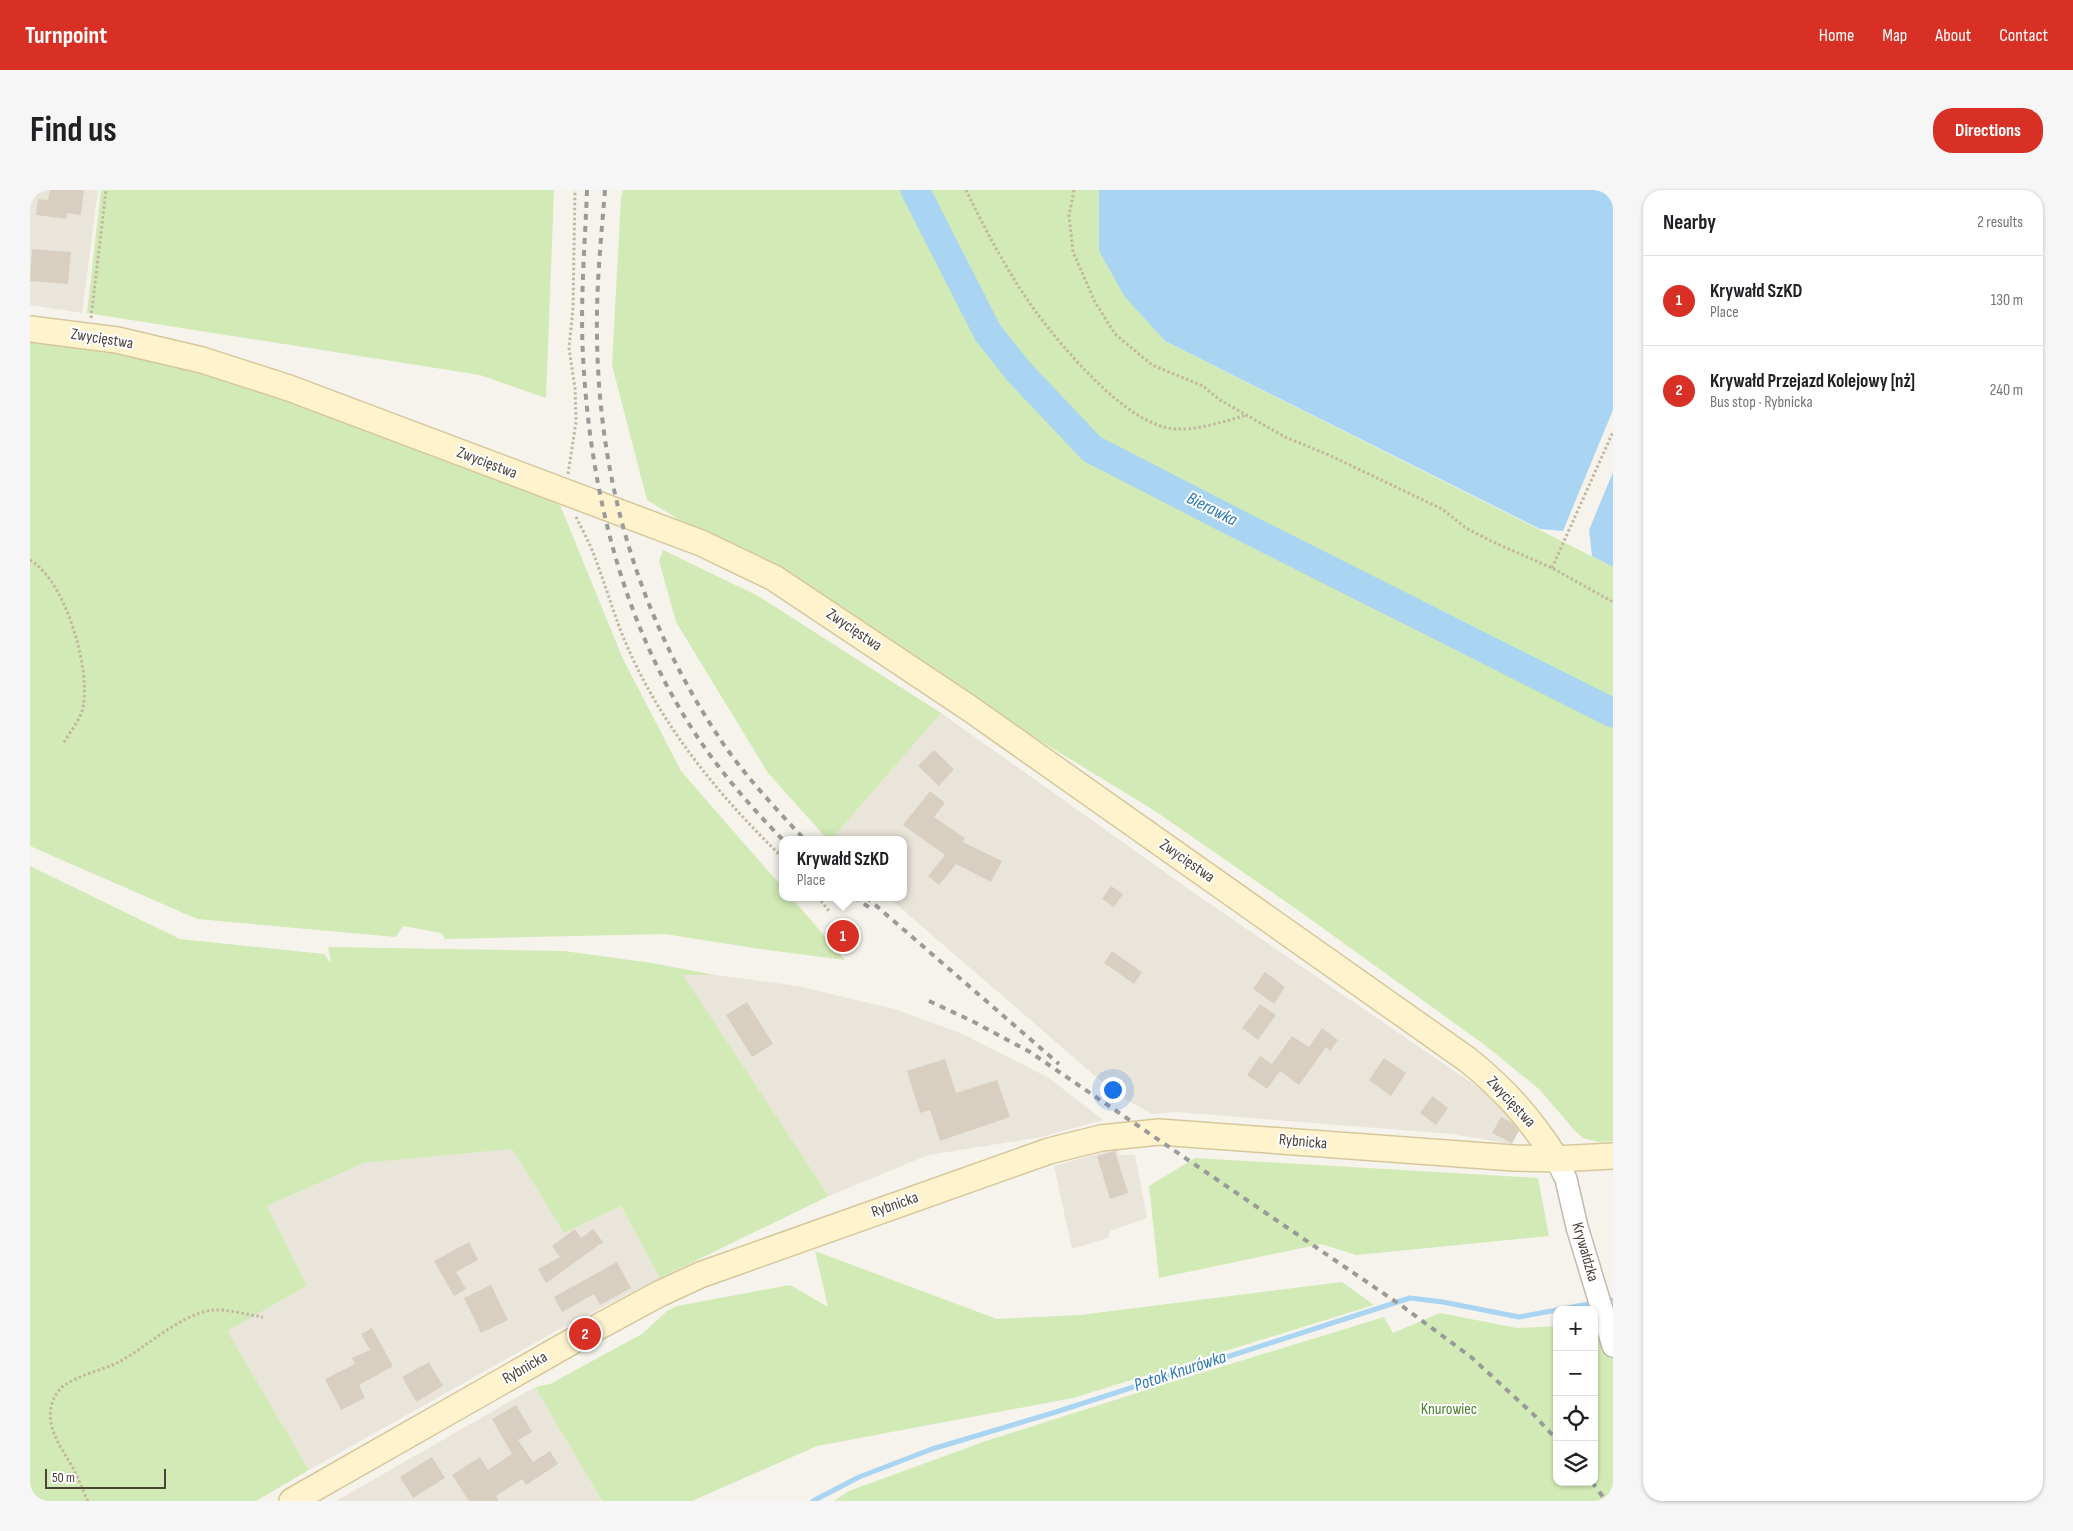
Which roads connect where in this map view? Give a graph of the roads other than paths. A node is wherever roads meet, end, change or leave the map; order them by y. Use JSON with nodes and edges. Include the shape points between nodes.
{"nodes":[{"id":1,"x":30,"y":329,"type":"edge"},
{"id":2,"x":1613,"y":1156,"type":"edge"},
{"id":3,"x":1556,"y":1159,"type":"junction"},
{"id":4,"x":1613,"y":1346,"type":"edge"},
{"id":5,"x":292,"y":1501,"type":"edge"}],
"edges":[{"from":1,"to":3,"type":"main road","name":"Zwycięstwa","via":[[117,340],[202,360],[289,388],[701,543],[774,578],[900,660],[1468,1060],[1516,1103]]},
{"from":2,"to":3,"type":"main road","name":"Rybnicka"},
{"from":3,"to":4,"type":"street","name":"Krywałdzka","via":[[1566,1179]]},
{"from":3,"to":5,"type":"main road","name":"Rybnicka","via":[[1159,1132],[1101,1138],[1068,1146],[690,1280],[600,1326]]}]}
